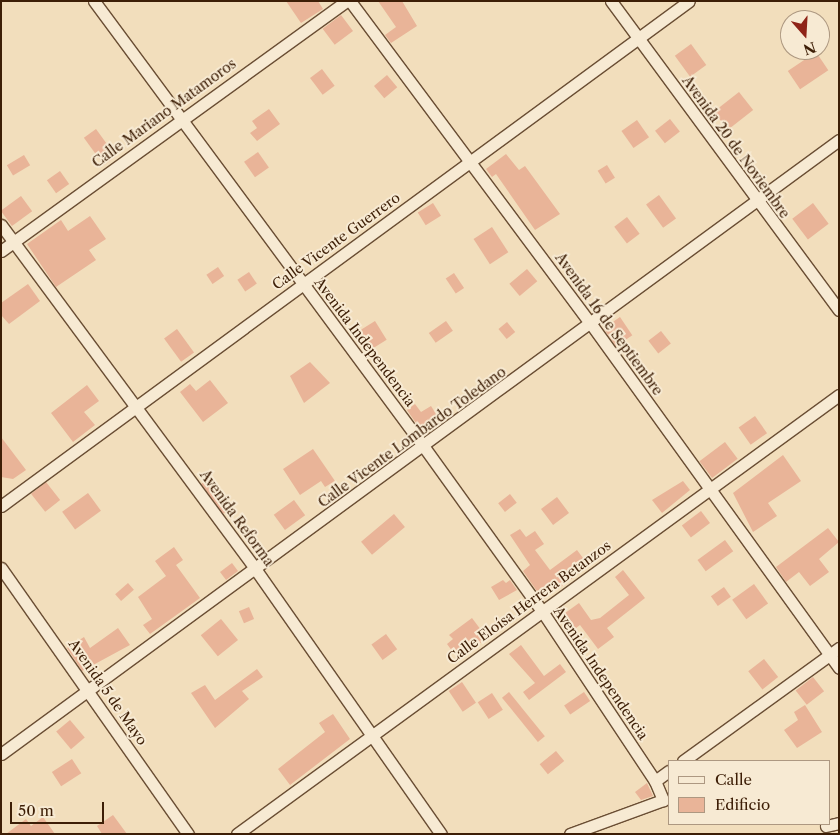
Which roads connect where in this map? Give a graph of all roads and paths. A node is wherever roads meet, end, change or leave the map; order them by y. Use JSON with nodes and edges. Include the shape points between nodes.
{"nodes":[{"id":1,"x":94,"y":1,"type":"edge"},
{"id":2,"x":348,"y":1,"type":"edge"},
{"id":3,"x":611,"y":1,"type":"edge"},
{"id":4,"x":689,"y":1,"type":"edge"},
{"id":5,"x":638,"y":40,"type":"junction"},
{"id":6,"x":182,"y":118,"type":"junction"},
{"id":7,"x":839,"y":140,"type":"edge"},
{"id":8,"x":471,"y":163,"type":"junction"},
{"id":9,"x":757,"y":203,"type":"junction"},
{"id":10,"x":1,"y":225,"type":"edge"},
{"id":11,"x":14,"y":242,"type":"junction"},
{"id":12,"x":1,"y":251,"type":"edge"},
{"id":13,"x":302,"y":283,"type":"junction"},
{"id":14,"x":839,"y":310,"type":"edge"},
{"id":15,"x":591,"y":324,"type":"junction"},
{"id":16,"x":839,"y":395,"type":"edge"},
{"id":17,"x":137,"y":406,"type":"junction"},
{"id":18,"x":424,"y":447,"type":"junction"},
{"id":19,"x":710,"y":487,"type":"junction"},
{"id":20,"x":1,"y":506,"type":"edge"},
{"id":21,"x":1,"y":568,"type":"edge"},
{"id":22,"x":256,"y":570,"type":"junction"},
{"id":23,"x":542,"y":611,"type":"junction"},
{"id":24,"x":839,"y":648,"type":"edge"},
{"id":25,"x":829,"y":655,"type":"junction"},
{"id":26,"x":839,"y":668,"type":"edge"},
{"id":27,"x":90,"y":690,"type":"junction"},
{"id":28,"x":371,"y":737,"type":"junction"},
{"id":29,"x":1,"y":754,"type":"edge"},
{"id":30,"x":684,"y":760,"type":"edge"},
{"id":31,"x":668,"y":772,"type":"edge"},
{"id":32,"x":655,"y":781,"type":"junction"},
{"id":33,"x":839,"y":823,"type":"edge"},
{"id":34,"x":826,"y":826,"type":"dead end"},
{"id":35,"x":188,"y":834,"type":"edge"},
{"id":36,"x":237,"y":834,"type":"edge"},
{"id":37,"x":441,"y":834,"type":"edge"},
{"id":38,"x":570,"y":834,"type":"edge"}],
"edges":[{"from":1,"to":6,"type":"street","name":"Avenida Independencia"},
{"from":2,"to":6,"type":"street","name":"Calle Mariano Matamoros"},
{"from":2,"to":8,"type":"street","name":"Avenida 16 de Septiembre"},
{"from":3,"to":5,"type":"street","name":"Avenida 20 de Noviembre"},
{"from":4,"to":5,"type":"street","name":"Calle Vicente Guerrero"},
{"from":5,"to":8,"type":"street","name":"Calle Vicente Guerrero"},
{"from":5,"to":9,"type":"street","name":"Avenida 20 de Noviembre"},
{"from":6,"to":11,"type":"street","name":"Calle Mariano Matamoros"},
{"from":6,"to":13,"type":"street","name":"Avenida Independencia"},
{"from":7,"to":9,"type":"street","name":"Calle Vicente Lombardo Toledano"},
{"from":8,"to":13,"type":"street","name":"Calle Vicente Guerrero"},
{"from":8,"to":15,"type":"street","name":"Avenida 16 de Septiembre"},
{"from":9,"to":14,"type":"street","name":"Avenida 20 de Noviembre"},
{"from":9,"to":15,"type":"street","name":"Calle Vicente Lombardo Toledano"},
{"from":10,"to":11,"type":"street","name":"Avenida Reforma"},
{"from":11,"to":12,"type":"street","name":"Calle Mariano Matamoros"},
{"from":11,"to":17,"type":"street","name":"Avenida Reforma"},
{"from":13,"to":17,"type":"street","name":"Calle Vicente Guerrero"},
{"from":13,"to":18,"type":"street","name":"Avenida Independencia"},
{"from":15,"to":18,"type":"street","name":"Calle Vicente Lombardo Toledano"},
{"from":15,"to":19,"type":"street","name":"Avenida 16 de Septiembre"},
{"from":16,"to":19,"type":"street","name":"Calle Eloísa Herrera Betanzos"},
{"from":17,"to":20,"type":"street","name":"Calle Vicente Guerrero"},
{"from":17,"to":22,"type":"street","name":"Avenida Reforma"},
{"from":18,"to":22,"type":"street","name":"Calle Vicente Lombardo Toledano"},
{"from":18,"to":23,"type":"street","name":"Avenida Independencia"},
{"from":19,"to":23,"type":"street","name":"Calle Eloísa Herrera Betanzos"},
{"from":19,"to":25,"type":"street","name":"Avenida 16 de Septiembre"},
{"from":21,"to":27,"type":"street","name":"Avenida 5 de Mayo"},
{"from":22,"to":27,"type":"street","name":"Calle Vicente Lombardo Toledano"},
{"from":22,"to":28,"type":"street","name":"Avenida Reforma"},
{"from":23,"to":28,"type":"street","name":"Calle Eloísa Herrera Betanzos"},
{"from":23,"to":32,"type":"street","name":"Avenida Independencia"},
{"from":24,"to":25,"type":"street"},
{"from":25,"to":26,"type":"street","name":"Avenida 16 de Septiembre"},
{"from":25,"to":30,"type":"street"},
{"from":27,"to":29,"type":"street","name":"Calle Vicente Lombardo Toledano"},
{"from":27,"to":35,"type":"street","name":"Avenida 5 de Mayo"},
{"from":28,"to":36,"type":"street","name":"Calle Eloísa Herrera Betanzos"},
{"from":28,"to":37,"type":"street","name":"Avenida Reforma"},
{"from":31,"to":32,"type":"street"},
{"from":32,"to":38,"type":"street","via":[[663,800]]},
{"from":33,"to":34,"type":"street"}]}
